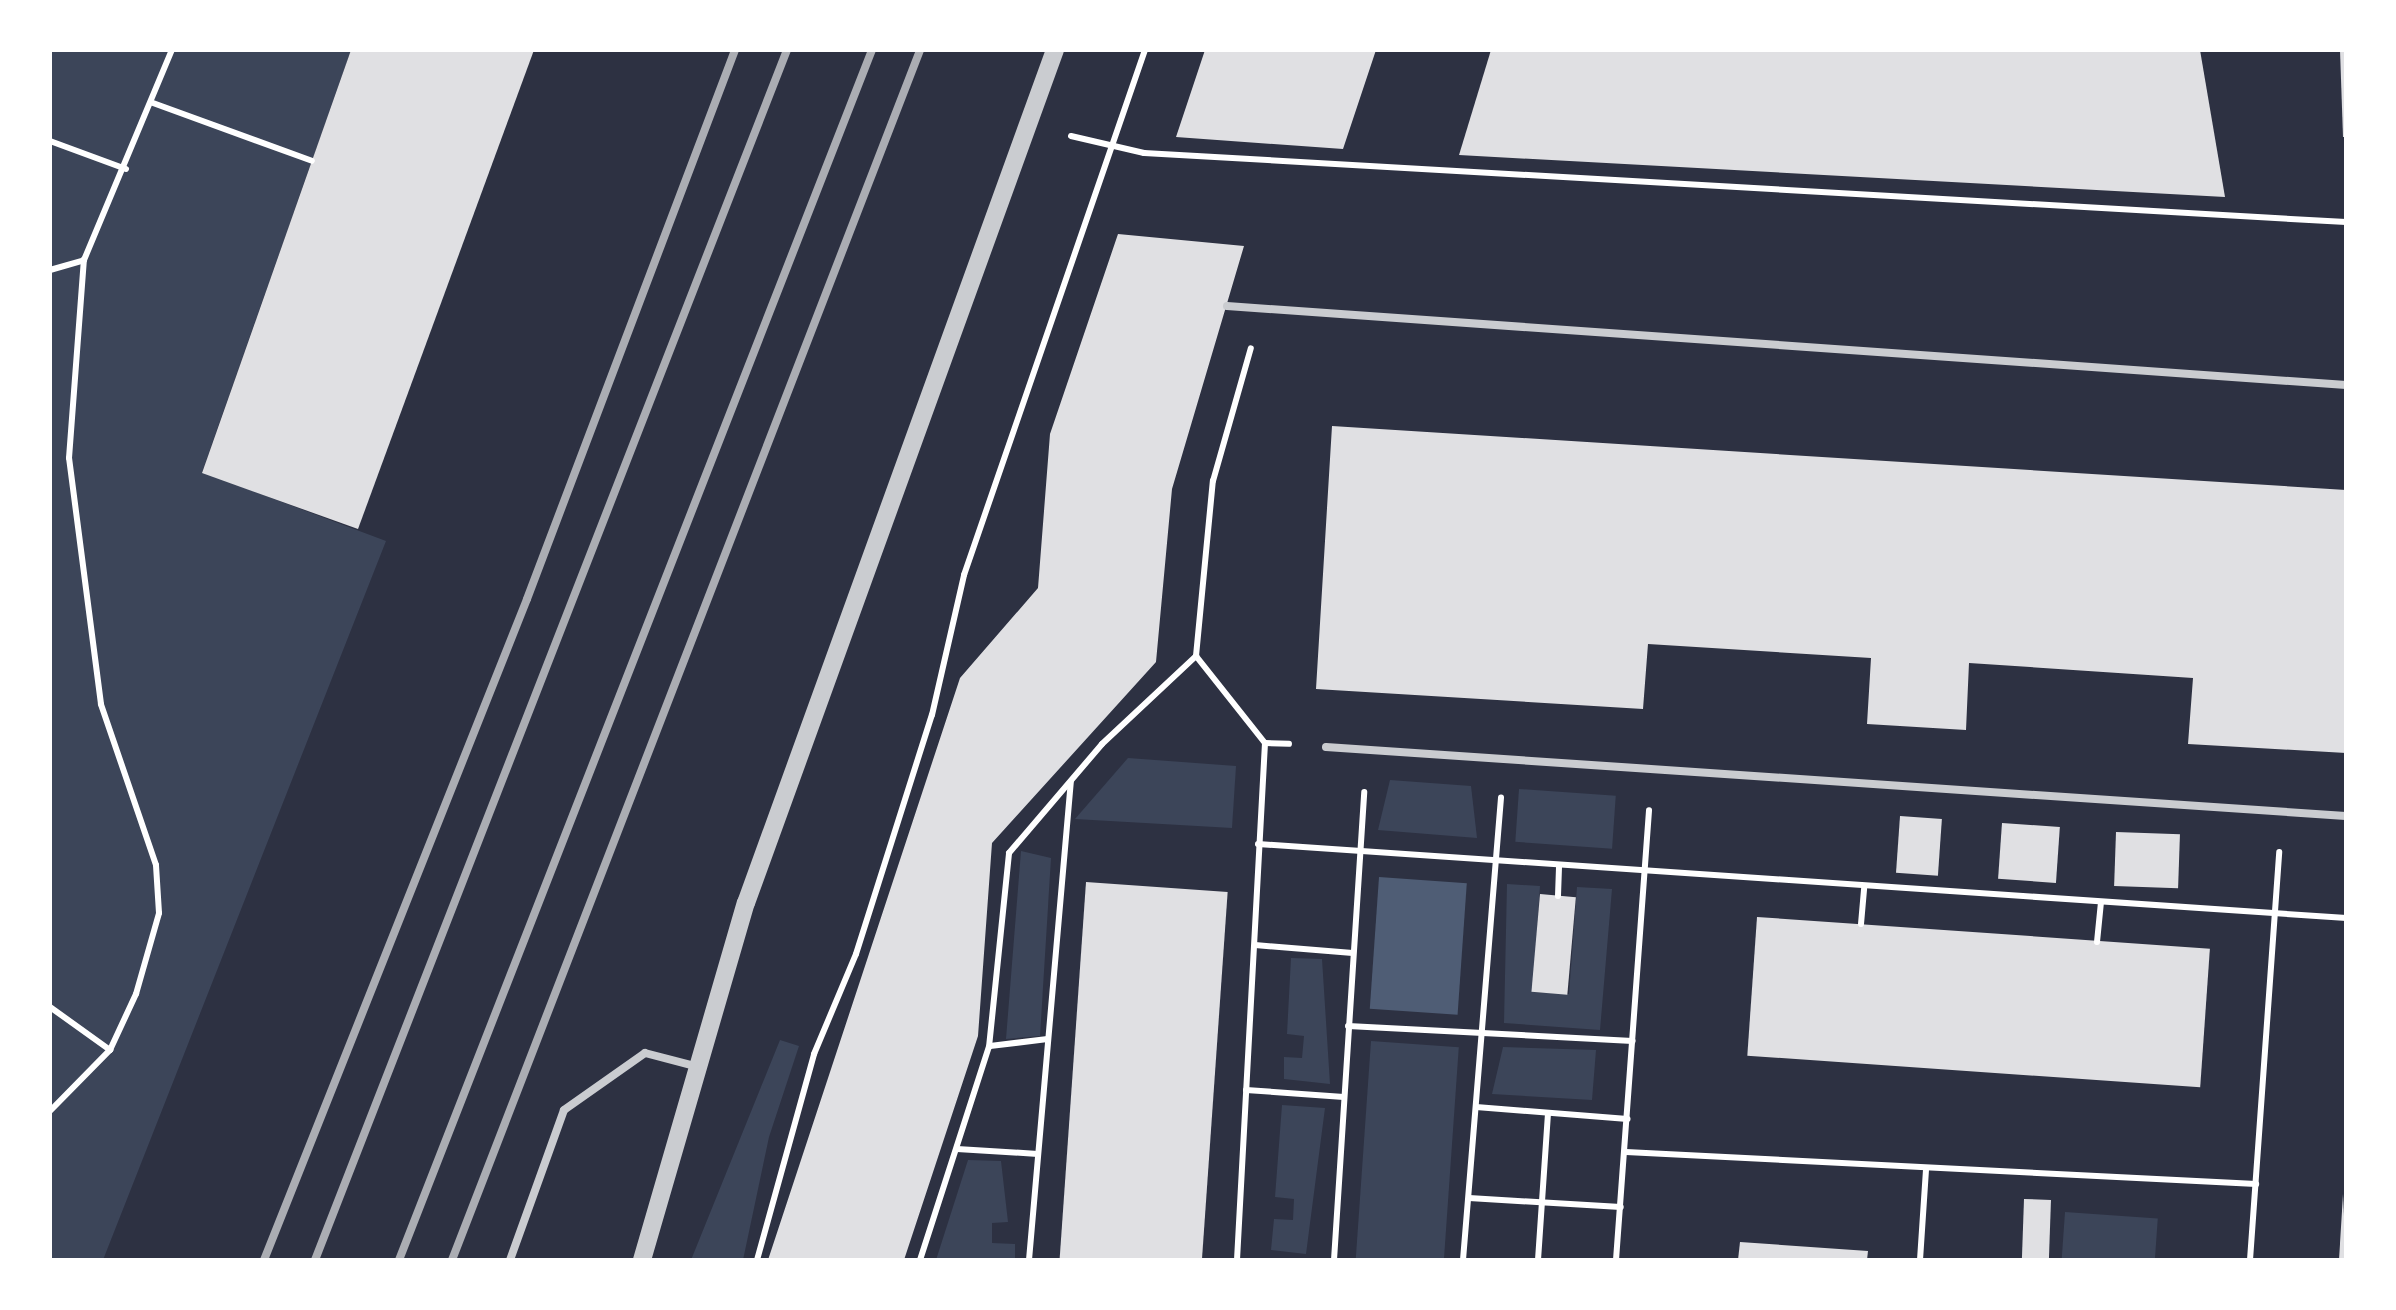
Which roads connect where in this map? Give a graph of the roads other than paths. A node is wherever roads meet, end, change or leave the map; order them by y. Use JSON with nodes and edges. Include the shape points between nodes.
{"nodes":[{"id":1,"x":1054,"y":50,"type":"edge"},
{"id":2,"x":1226,"y":306,"type":"dead end"},
{"id":3,"x":2346,"y":385,"type":"edge"},
{"id":4,"x":1326,"y":747,"type":"dead end"},
{"id":5,"x":2346,"y":816,"type":"edge"},
{"id":6,"x":698,"y":1067,"type":"junction"},
{"id":7,"x":510,"y":1260,"type":"edge"},
{"id":8,"x":642,"y":1260,"type":"edge"}],
"edges":[{"from":1,"to":6,"type":"street","via":[[752,886]]},
{"from":2,"to":3,"type":"lane"},
{"from":4,"to":5,"type":"lane"},
{"from":6,"to":7,"type":"lane","via":[[645,1053],[564,1110]]},
{"from":6,"to":8,"type":"street"}]}
